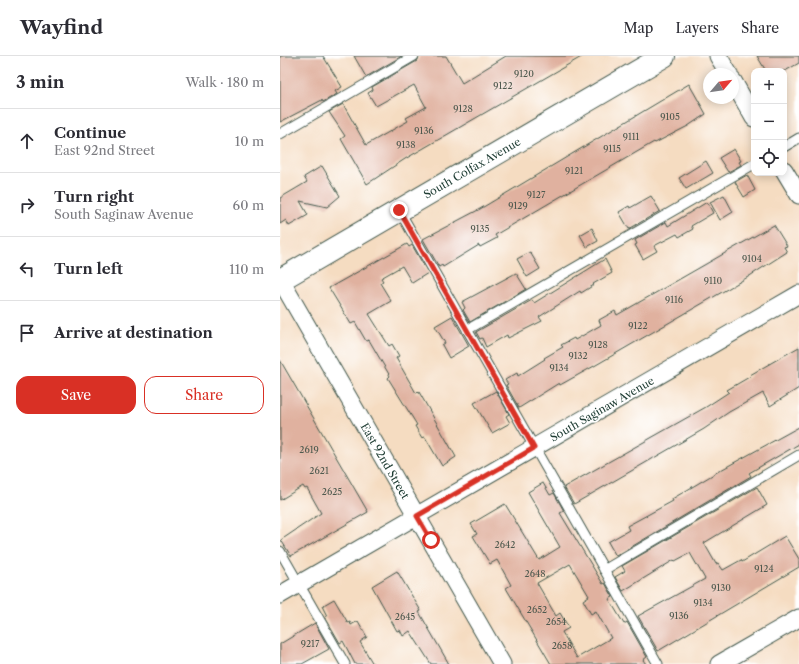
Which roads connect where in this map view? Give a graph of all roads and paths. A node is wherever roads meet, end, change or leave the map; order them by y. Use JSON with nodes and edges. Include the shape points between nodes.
{"nodes":[{"id":1,"x":414,"y":56,"type":"edge"},
{"id":2,"x":664,"y":56,"type":"edge"},
{"id":3,"x":718,"y":56,"type":"edge"},
{"id":4,"x":725,"y":68,"type":"edge"},
{"id":5,"x":739,"y":92,"type":"edge"},
{"id":6,"x":751,"y":113,"type":"edge"},
{"id":7,"x":280,"y":134,"type":"edge"},
{"id":8,"x":799,"y":138,"type":"edge"},
{"id":9,"x":787,"y":145,"type":"edge"},
{"id":10,"x":751,"y":166,"type":"edge"},
{"id":11,"x":787,"y":175,"type":"edge"},
{"id":12,"x":799,"y":195,"type":"edge"},
{"id":13,"x":399,"y":210,"type":"junction"},
{"id":14,"x":280,"y":279,"type":"edge"},
{"id":15,"x":799,"y":294,"type":"edge"},
{"id":16,"x":467,"y":330,"type":"junction"},
{"id":17,"x":534,"y":448,"type":"junction"},
{"id":18,"x":799,"y":456,"type":"edge"},
{"id":19,"x":417,"y":516,"type":"junction"},
{"id":20,"x":280,"y":551,"type":"edge"},
{"id":21,"x":604,"y":570,"type":"junction"},
{"id":22,"x":299,"y":584,"type":"junction"},
{"id":23,"x":280,"y":595,"type":"edge"},
{"id":24,"x":799,"y":618,"type":"edge"},
{"id":25,"x":345,"y":664,"type":"edge"},
{"id":26,"x":502,"y":664,"type":"edge"},
{"id":27,"x":658,"y":664,"type":"edge"},
{"id":28,"x":719,"y":664,"type":"edge"}],
"edges":[{"from":1,"to":7,"type":"lane"},
{"from":2,"to":13,"type":"main road","name":"South Colfax Avenue"},
{"from":3,"to":4,"type":"street"},
{"from":5,"to":6,"type":"street"},
{"from":8,"to":9,"type":"lane"},
{"from":10,"to":16,"type":"lane"},
{"from":11,"to":12,"type":"street"},
{"from":13,"to":14,"type":"main road","name":"South Colfax Avenue"},
{"from":13,"to":16,"type":"lane"},
{"from":14,"to":19,"type":"street","name":"East 92nd Street"},
{"from":15,"to":17,"type":"street","name":"South Saginaw Avenue"},
{"from":16,"to":17,"type":"lane"},
{"from":17,"to":19,"type":"street","name":"South Saginaw Avenue"},
{"from":17,"to":21,"type":"lane"},
{"from":18,"to":21,"type":"lane"},
{"from":19,"to":22,"type":"street","name":"South Saginaw Avenue"},
{"from":19,"to":26,"type":"street","name":"East 92nd Street"},
{"from":20,"to":22,"type":"lane"},
{"from":21,"to":27,"type":"lane"},
{"from":22,"to":23,"type":"street","name":"South Saginaw Avenue"},
{"from":22,"to":25,"type":"lane"},
{"from":24,"to":28,"type":"street"}]}
